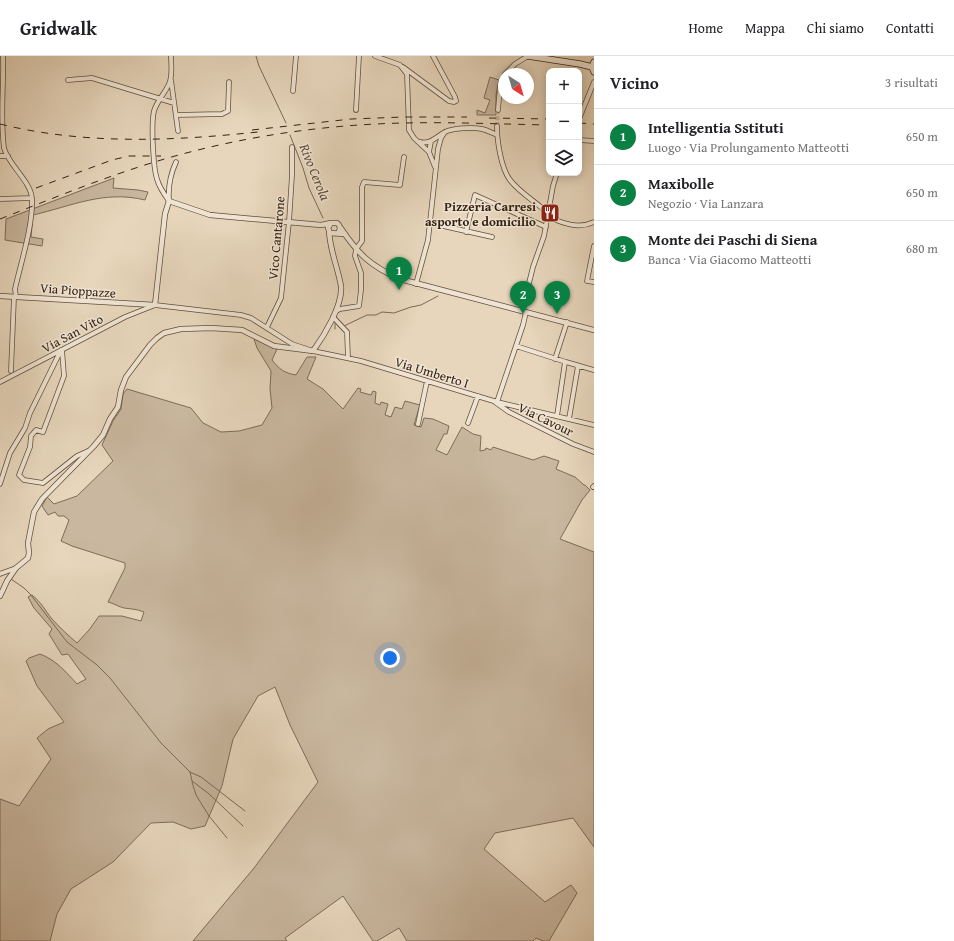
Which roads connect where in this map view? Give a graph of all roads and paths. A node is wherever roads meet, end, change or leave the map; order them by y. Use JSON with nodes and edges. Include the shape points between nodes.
{"nodes":[{"id":1,"x":3,"y":56,"type":"edge"},
{"id":2,"x":171,"y":56,"type":"edge"},
{"id":3,"x":296,"y":56,"type":"edge"},
{"id":4,"x":359,"y":56,"type":"edge"},
{"id":5,"x":375,"y":56,"type":"edge"},
{"id":6,"x":433,"y":56,"type":"edge"},
{"id":7,"x":528,"y":56,"type":"edge"},
{"id":8,"x":400,"y":65,"type":"junction"},
{"id":9,"x":2,"y":66,"type":"edge"},
{"id":10,"x":511,"y":68,"type":"edge"},
{"id":11,"x":593,"y":70,"type":"edge"},
{"id":12,"x":171,"y":79,"type":"junction"},
{"id":13,"x":68,"y":80,"type":"dead end"},
{"id":14,"x":229,"y":82,"type":"dead end"},
{"id":15,"x":594,"y":85,"type":"edge"},
{"id":16,"x":294,"y":91,"type":"dead end"},
{"id":17,"x":160,"y":99,"type":"junction"},
{"id":18,"x":1,"y":101,"type":"edge"},
{"id":19,"x":174,"y":103,"type":"junction"},
{"id":20,"x":498,"y":104,"type":"edge"},
{"id":21,"x":356,"y":110,"type":"dead end"},
{"id":22,"x":498,"y":110,"type":"tunnel mouth"},
{"id":23,"x":582,"y":112,"type":"edge"},
{"id":24,"x":176,"y":115,"type":"junction"},
{"id":25,"x":497,"y":126,"type":"tunnel mouth"},
{"id":26,"x":178,"y":132,"type":"dead end"},
{"id":27,"x":445,"y":132,"type":"junction"},
{"id":28,"x":497,"y":134,"type":"junction"},
{"id":29,"x":582,"y":140,"type":"edge"},
{"id":30,"x":418,"y":141,"type":"junction"},
{"id":31,"x":431,"y":141,"type":"junction"},
{"id":32,"x":594,"y":141,"type":"edge"},
{"id":33,"x":292,"y":147,"type":"dead end"},
{"id":34,"x":438,"y":149,"type":"junction"},
{"id":35,"x":429,"y":152,"type":"junction"},
{"id":36,"x":0,"y":156,"type":"edge"},
{"id":37,"x":8,"y":156,"type":"junction"},
{"id":38,"x":404,"y":157,"type":"dead end"},
{"id":39,"x":176,"y":162,"type":"dead end"},
{"id":40,"x":435,"y":170,"type":"junction"},
{"id":41,"x":556,"y":176,"type":"edge"},
{"id":42,"x":32,"y":198,"type":"junction"},
{"id":43,"x":0,"y":199,"type":"edge"},
{"id":44,"x":169,"y":200,"type":"junction"},
{"id":45,"x":548,"y":213,"type":"junction"},
{"id":46,"x":288,"y":222,"type":"junction"},
{"id":47,"x":331,"y":223,"type":"junction"},
{"id":48,"x":430,"y":223,"type":"junction"},
{"id":49,"x":593,"y":224,"type":"edge"},
{"id":50,"x":320,"y":226,"type":"junction"},
{"id":51,"x":340,"y":227,"type":"junction"},
{"id":52,"x":546,"y":227,"type":"junction"},
{"id":53,"x":329,"y":231,"type":"junction"},
{"id":54,"x":466,"y":232,"type":"junction"},
{"id":55,"x":337,"y":233,"type":"junction"},
{"id":56,"x":344,"y":234,"type":"junction"},
{"id":57,"x":492,"y":237,"type":"dead end"},
{"id":58,"x":330,"y":239,"type":"junction"},
{"id":59,"x":594,"y":246,"type":"edge"},
{"id":60,"x":356,"y":249,"type":"junction"},
{"id":61,"x":594,"y":282,"type":"edge"},
{"id":62,"x":416,"y":284,"type":"junction"},
{"id":63,"x":0,"y":296,"type":"edge"},
{"id":64,"x":15,"y":297,"type":"junction"},
{"id":65,"x":155,"y":305,"type":"junction"},
{"id":66,"x":336,"y":312,"type":"junction"},
{"id":67,"x":524,"y":312,"type":"junction"},
{"id":68,"x":333,"y":317,"type":"junction"},
{"id":69,"x":567,"y":322,"type":"junction"},
{"id":70,"x":267,"y":327,"type":"junction"},
{"id":71,"x":594,"y":330,"type":"edge"},
{"id":72,"x":516,"y":346,"type":"junction"},
{"id":73,"x":62,"y":350,"type":"junction"},
{"id":74,"x":313,"y":351,"type":"junction"},
{"id":75,"x":348,"y":358,"type":"junction"},
{"id":76,"x":555,"y":359,"type":"junction"},
{"id":77,"x":564,"y":362,"type":"junction"},
{"id":78,"x":578,"y":366,"type":"junction"},
{"id":79,"x":594,"y":370,"type":"edge"},
{"id":80,"x":11,"y":371,"type":"dead end"},
{"id":81,"x":427,"y":380,"type":"junction"},
{"id":82,"x":0,"y":382,"type":"edge"},
{"id":83,"x":478,"y":396,"type":"junction"},
{"id":84,"x":491,"y":400,"type":"junction"},
{"id":85,"x":497,"y":402,"type":"junction"},
{"id":86,"x":557,"y":416,"type":"junction"},
{"id":87,"x":569,"y":420,"type":"junction"},
{"id":88,"x":468,"y":423,"type":"dead end"},
{"id":89,"x":418,"y":424,"type":"dead end"},
{"id":90,"x":594,"y":424,"type":"edge"},
{"id":91,"x":91,"y":450,"type":"junction"},
{"id":92,"x":594,"y":452,"type":"edge"},
{"id":93,"x":0,"y":484,"type":"edge"},
{"id":94,"x":16,"y":568,"type":"junction"},
{"id":95,"x":2,"y":573,"type":"edge"},
{"id":96,"x":0,"y":596,"type":"edge"}],
"edges":[{"from":1,"to":9,"type":"street"},
{"from":2,"to":12,"type":"street"},
{"from":3,"to":16,"type":"street"},
{"from":4,"to":21,"type":"street"},
{"from":5,"to":8,"type":"street"},
{"from":6,"to":8,"type":"street","via":[[455,97],[454,102],[449,101]]},
{"from":7,"to":10,"type":"street"},
{"from":7,"to":11,"type":"main road","via":[[580,64]]},
{"from":8,"to":30,"type":"street","via":[[407,74],[409,130]]},
{"from":9,"to":18,"type":"street"},
{"from":12,"to":17,"type":"street"},
{"from":12,"to":19,"type":"street"},
{"from":13,"to":17,"type":"street","via":[[92,78]]},
{"from":14,"to":24,"type":"street","via":[[228,111],[222,114]]},
{"from":15,"to":23,"type":"street"},
{"from":17,"to":19,"type":"street"},
{"from":17,"to":44,"type":"street","via":[[153,117],[155,171],[160,188]]},
{"from":18,"to":37,"type":"street","via":[[1,129]]},
{"from":19,"to":24,"type":"street"},
{"from":20,"to":22,"type":"street"},
{"from":24,"to":26,"type":"street"},
{"from":25,"to":28,"type":"street"},
{"from":27,"to":28,"type":"street","via":[[482,128]]},
{"from":27,"to":31,"type":"street"},
{"from":27,"to":34,"type":"street"},
{"from":28,"to":45,"type":"street","via":[[499,150],[509,179]]},
{"from":29,"to":32,"type":"street"},
{"from":30,"to":31,"type":"street"},
{"from":30,"to":35,"type":"street"},
{"from":31,"to":34,"type":"street"},
{"from":31,"to":35,"type":"street"},
{"from":33,"to":46,"type":"street","name":"Vico Cantarone"},
{"from":34,"to":40,"type":"street"},
{"from":35,"to":40,"type":"street"},
{"from":36,"to":37,"type":"street"},
{"from":37,"to":42,"type":"street","via":[[30,190]]},
{"from":38,"to":60,"type":"street","via":[[400,185],[364,182],[362,241]]},
{"from":39,"to":44,"type":"street","via":[[168,194]]},
{"from":40,"to":48,"type":"street"},
{"from":41,"to":45,"type":"street"},
{"from":42,"to":43,"type":"street"},
{"from":42,"to":64,"type":"street","via":[[30,224]]},
{"from":44,"to":46,"type":"street","via":[[210,215]]},
{"from":44,"to":65,"type":"street","via":[[165,214]]},
{"from":45,"to":49,"type":"street","via":[[551,218],[578,226]]},
{"from":45,"to":52,"type":"street"},
{"from":46,"to":50,"type":"street"},
{"from":46,"to":70,"type":"street","name":"Vico Cantarone","via":[[281,298]]},
{"from":47,"to":50,"type":"street"},
{"from":47,"to":51,"type":"street","via":[[337,223]]},
{"from":47,"to":53,"type":"street","via":[[328,226]]},
{"from":48,"to":54,"type":"street"},
{"from":48,"to":62,"type":"street"},
{"from":50,"to":53,"type":"street"},
{"from":51,"to":55,"type":"street"},
{"from":51,"to":56,"type":"street"},
{"from":52,"to":54,"type":"street","via":[[475,195]]},
{"from":52,"to":67,"type":"street","via":[[533,267]]},
{"from":53,"to":55,"type":"street","via":[[332,234]]},
{"from":53,"to":58,"type":"street"},
{"from":54,"to":57,"type":"street"},
{"from":55,"to":56,"type":"street"},
{"from":55,"to":58,"type":"street"},
{"from":56,"to":60,"type":"street"},
{"from":58,"to":66,"type":"street","via":[[341,287]]},
{"from":59,"to":61,"type":"street","via":[[587,281]]},
{"from":60,"to":62,"type":"street","via":[[363,258],[384,272]]},
{"from":60,"to":66,"type":"street","via":[[355,256],[361,273],[359,306]]},
{"from":62,"to":67,"type":"street"},
{"from":63,"to":64,"type":"street","name":"Via Pioppazze"},
{"from":64,"to":65,"type":"street","name":"Via Pioppazze"},
{"from":64,"to":80,"type":"street"},
{"from":65,"to":70,"type":"street","name":"Via Umberto I","via":[[241,315]]},
{"from":65,"to":73,"type":"street","name":"Via San Vito","via":[[125,317]]},
{"from":66,"to":68,"type":"street"},
{"from":67,"to":69,"type":"street"},
{"from":67,"to":72,"type":"street"},
{"from":68,"to":74,"type":"street"},
{"from":68,"to":75,"type":"street","via":[[347,332]]},
{"from":69,"to":71,"type":"street"},
{"from":69,"to":76,"type":"street"},
{"from":70,"to":74,"type":"street","name":"Via Umberto I","via":[[292,344]]},
{"from":72,"to":76,"type":"street"},
{"from":72,"to":85,"type":"street"},
{"from":73,"to":82,"type":"street","name":"Via San Vito"},
{"from":73,"to":91,"type":"street","via":[[64,376],[43,432],[36,430],[32,436],[19,475],[24,480],[43,483],[77,456]]},
{"from":73,"to":93,"type":"street","via":[[25,428],[10,453]]},
{"from":74,"to":75,"type":"street","name":"Via Umberto I"},
{"from":74,"to":91,"type":"street","via":[[274,346],[242,330],[181,329],[164,333],[150,345],[126,377],[118,407],[103,435]]},
{"from":75,"to":81,"type":"street","name":"Via Umberto I"},
{"from":76,"to":77,"type":"street"},
{"from":77,"to":78,"type":"street"},
{"from":77,"to":86,"type":"street"},
{"from":78,"to":79,"type":"street"},
{"from":78,"to":87,"type":"street"},
{"from":81,"to":83,"type":"street","name":"Via Umberto I"},
{"from":81,"to":89,"type":"street"},
{"from":83,"to":84,"type":"street","name":"Via Umberto I"},
{"from":83,"to":88,"type":"street"},
{"from":84,"to":85,"type":"street","name":"Via Umberto I"},
{"from":84,"to":92,"type":"street","name":"Via Cavour","via":[[509,412]]},
{"from":85,"to":86,"type":"street","name":"Via Umberto I"},
{"from":86,"to":87,"type":"street","name":"Via Umberto I"},
{"from":87,"to":90,"type":"street","name":"Via Umberto I"},
{"from":91,"to":94,"type":"street","via":[[42,499],[34,512],[28,558]]},
{"from":94,"to":95,"type":"street"},
{"from":94,"to":96,"type":"street"}]}
